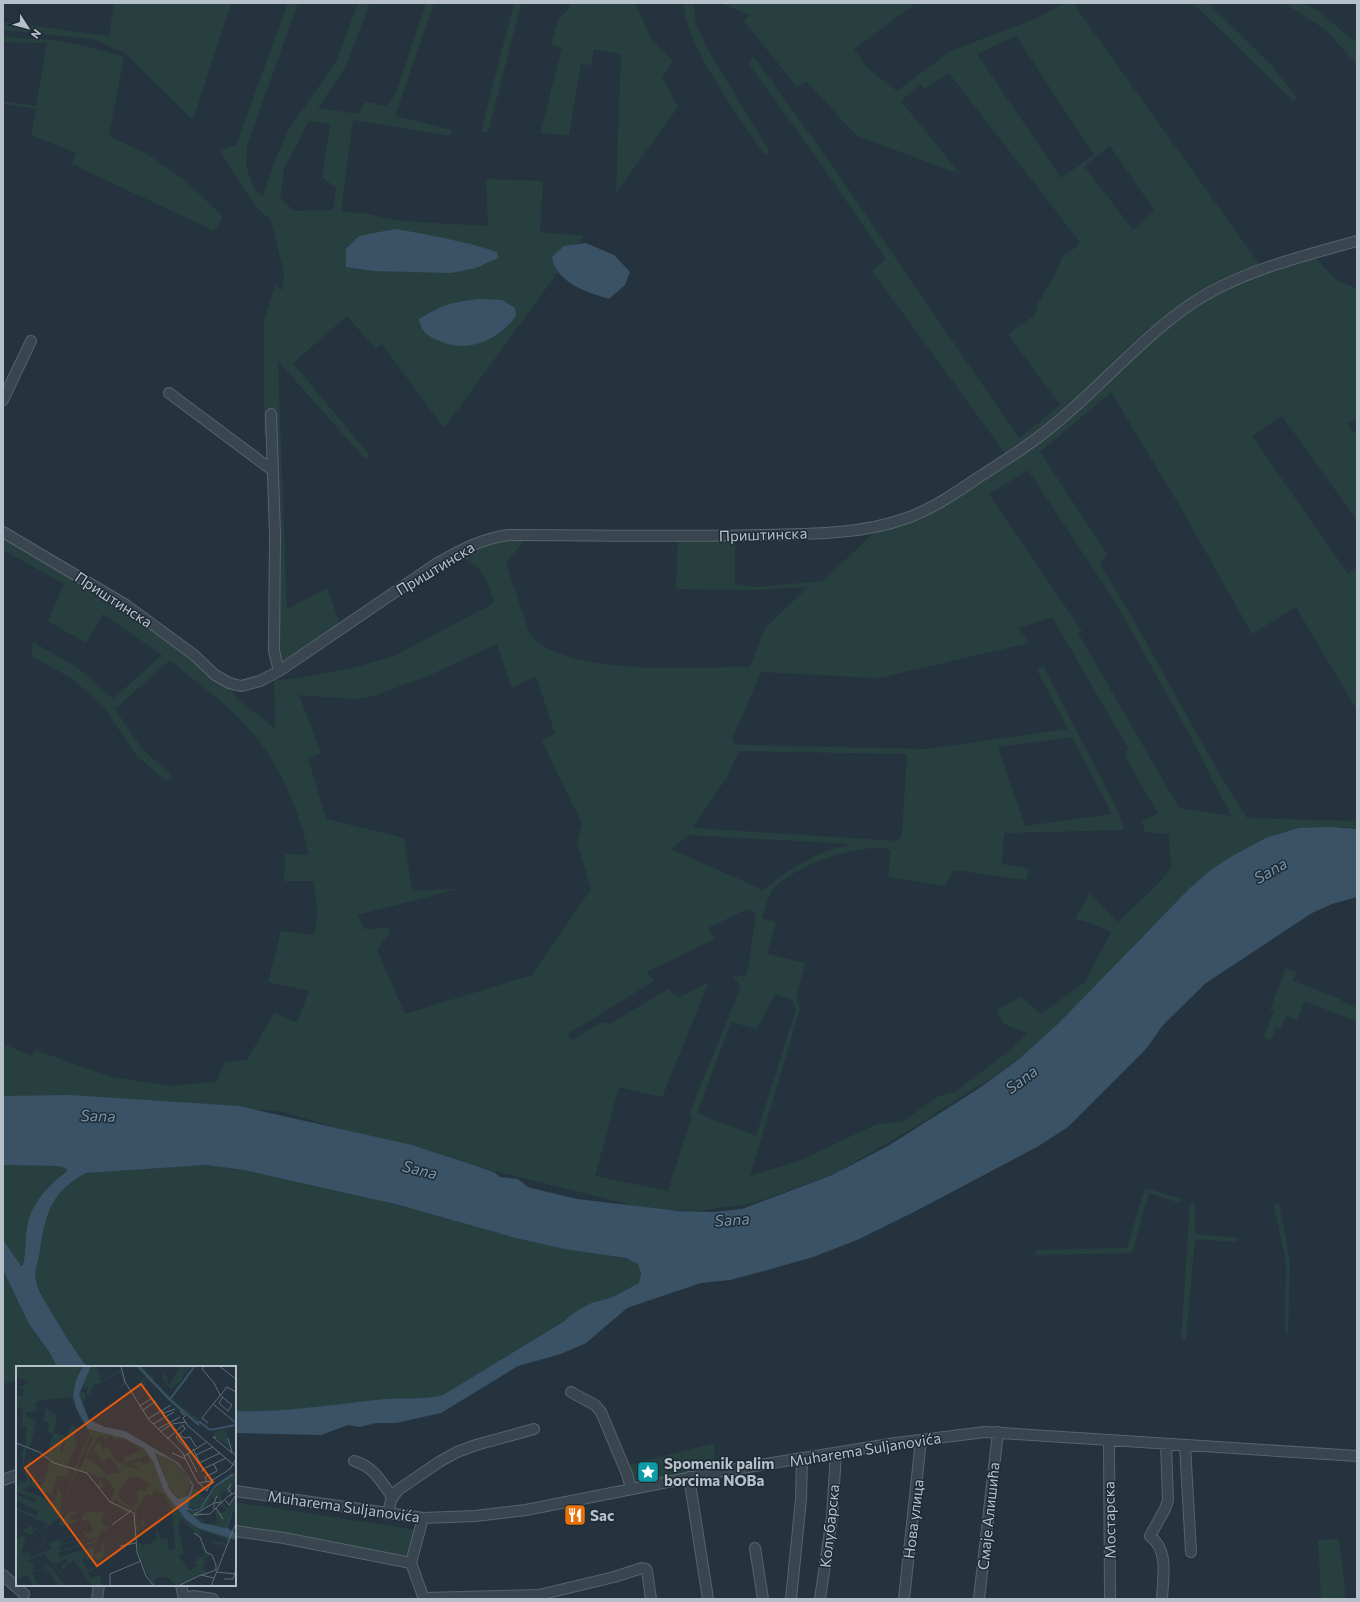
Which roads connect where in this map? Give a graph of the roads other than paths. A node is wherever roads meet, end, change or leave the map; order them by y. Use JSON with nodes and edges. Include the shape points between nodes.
{"nodes":[{"id":1,"x":1357,"y":241,"type":"edge"},
{"id":2,"x":31,"y":341,"type":"dead end"},
{"id":3,"x":169,"y":393,"type":"dead end"},
{"id":4,"x":3,"y":400,"type":"edge"},
{"id":5,"x":271,"y":414,"type":"dead end"},
{"id":6,"x":272,"y":470,"type":"junction"},
{"id":7,"x":3,"y":532,"type":"edge"},
{"id":8,"x":279,"y":671,"type":"junction"},
{"id":9,"x":571,"y":1392,"type":"dead end"},
{"id":10,"x":534,"y":1429,"type":"dead end"},
{"id":11,"x":998,"y":1432,"type":"junction"},
{"id":12,"x":921,"y":1440,"type":"junction"},
{"id":13,"x":1109,"y":1440,"type":"junction"},
{"id":14,"x":1166,"y":1444,"type":"junction"},
{"id":15,"x":1186,"y":1445,"type":"junction"},
{"id":16,"x":836,"y":1453,"type":"junction"},
{"id":17,"x":1357,"y":1456,"type":"edge"},
{"id":18,"x":802,"y":1459,"type":"junction"},
{"id":19,"x":354,"y":1461,"type":"dead end"},
{"id":20,"x":16,"y":1475,"type":"edge"},
{"id":21,"x":689,"y":1477,"type":"junction"},
{"id":22,"x":3,"y":1480,"type":"edge"},
{"id":23,"x":631,"y":1489,"type":"junction"},
{"id":24,"x":236,"y":1490,"type":"edge"},
{"id":25,"x":392,"y":1497,"type":"junction"},
{"id":26,"x":388,"y":1514,"type":"junction"},
{"id":27,"x":423,"y":1518,"type":"junction"},
{"id":28,"x":236,"y":1531,"type":"edge"},
{"id":29,"x":755,"y":1548,"type":"dead end"},
{"id":30,"x":1191,"y":1552,"type":"dead end"},
{"id":31,"x":411,"y":1563,"type":"junction"},
{"id":32,"x":3,"y":1575,"type":"edge"},
{"id":33,"x":99,"y":1586,"type":"edge"},
{"id":34,"x":181,"y":1586,"type":"edge"},
{"id":35,"x":24,"y":1593,"type":"edge"},
{"id":36,"x":424,"y":1598,"type":"edge"},
{"id":37,"x":96,"y":1599,"type":"edge"},
{"id":38,"x":184,"y":1599,"type":"edge"},
{"id":39,"x":213,"y":1599,"type":"edge"},
{"id":40,"x":651,"y":1599,"type":"edge"},
{"id":41,"x":708,"y":1599,"type":"edge"},
{"id":42,"x":763,"y":1599,"type":"edge"},
{"id":43,"x":791,"y":1599,"type":"edge"},
{"id":44,"x":820,"y":1599,"type":"edge"},
{"id":45,"x":904,"y":1599,"type":"edge"},
{"id":46,"x":979,"y":1599,"type":"edge"},
{"id":47,"x":1110,"y":1599,"type":"edge"},
{"id":48,"x":1162,"y":1599,"type":"edge"}],
"edges":[{"from":1,"to":8,"type":"street","name":"Приштинска","via":[[1242,277],[1216,289],[1159,330],[1071,410],[1017,452],[933,506],[907,518],[880,526],[845,531],[787,534],[508,535],[492,538],[458,551],[436,564]]},
{"from":2,"to":4,"type":"street"},
{"from":3,"to":6,"type":"street"},
{"from":5,"to":6,"type":"street"},
{"from":6,"to":8,"type":"street","via":[[276,565],[274,651]]},
{"from":7,"to":8,"type":"street","name":"Приштинска","via":[[126,605],[228,683],[250,685]]},
{"from":9,"to":23,"type":"street","via":[[595,1405],[601,1412]]},
{"from":10,"to":25,"type":"street","via":[[458,1452],[419,1474]]},
{"from":11,"to":12,"type":"street","name":"Muharema Suljanovića"},
{"from":11,"to":13,"type":"street","name":"Muharema Suljanovića"},
{"from":11,"to":46,"type":"street","name":"Смаје Алишића"},
{"from":12,"to":16,"type":"street","name":"Muharema Suljanovića"},
{"from":12,"to":45,"type":"street","name":"Нова улица"},
{"from":13,"to":14,"type":"street","name":"Muharema Suljanovića"},
{"from":13,"to":47,"type":"street","name":"Мостарска"},
{"from":14,"to":15,"type":"street","name":"Muharema Suljanovića"},
{"from":14,"to":48,"type":"street","via":[[1168,1500],[1150,1536],[1162,1549]]},
{"from":15,"to":17,"type":"street","name":"Muharema Suljanovića"},
{"from":15,"to":30,"type":"street"},
{"from":16,"to":18,"type":"street","name":"Muharema Suljanovića"},
{"from":16,"to":44,"type":"street","name":"Колубарска","via":[[832,1517]]},
{"from":18,"to":21,"type":"street","name":"Muharema Suljanovića"},
{"from":18,"to":43,"type":"street","via":[[801,1506]]},
{"from":19,"to":25,"type":"street","via":[[370,1468],[379,1476]]},
{"from":20,"to":22,"type":"street"},
{"from":21,"to":23,"type":"street","name":"Muharema Suljanovića"},
{"from":21,"to":41,"type":"street"},
{"from":23,"to":27,"type":"street","name":"Muharema Suljanovića","via":[[526,1510],[475,1516]]},
{"from":24,"to":26,"type":"street","name":"Muharema Suljanovića"},
{"from":25,"to":26,"type":"street"},
{"from":26,"to":27,"type":"street","name":"Muharema Suljanovića"},
{"from":27,"to":31,"type":"street"},
{"from":28,"to":31,"type":"street"},
{"from":29,"to":42,"type":"street"},
{"from":31,"to":36,"type":"street"},
{"from":32,"to":35,"type":"street"},
{"from":33,"to":37,"type":"street"},
{"from":34,"to":38,"type":"street"},
{"from":36,"to":40,"type":"street","via":[[539,1595],[642,1568],[647,1571]]},
{"from":38,"to":39,"type":"street","via":[[193,1596]]}]}
